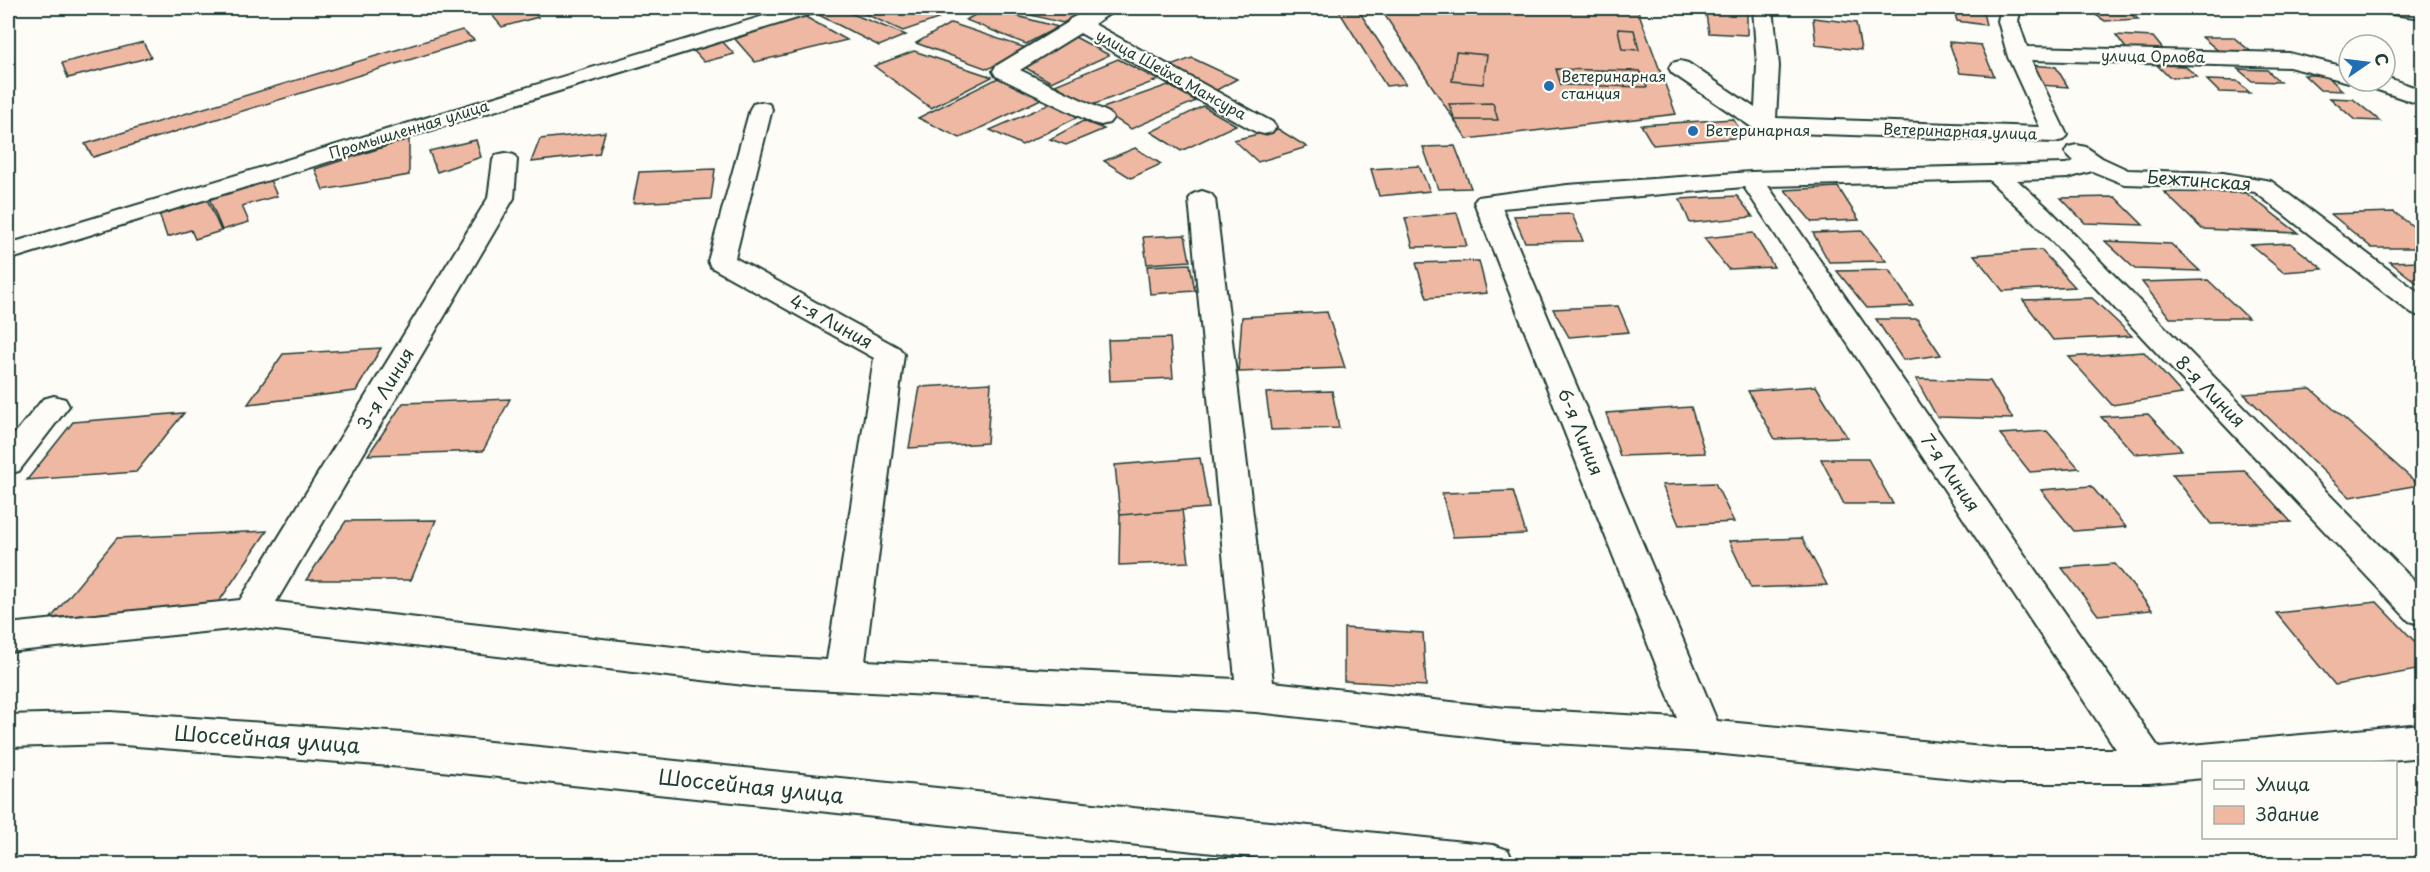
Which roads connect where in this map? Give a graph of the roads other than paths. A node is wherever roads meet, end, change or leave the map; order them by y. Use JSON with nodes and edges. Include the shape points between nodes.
{"nodes":[{"id":1,"x":810,"y":8,"type":"edge"},
{"id":2,"x":1105,"y":8,"type":"edge"},
{"id":3,"x":1763,"y":8,"type":"edge"},
{"id":4,"x":2011,"y":8,"type":"edge"},
{"id":5,"x":2384,"y":8,"type":"edge"},
{"id":6,"x":2422,"y":12,"type":"edge"},
{"id":7,"x":1077,"y":23,"type":"junction"},
{"id":8,"x":2018,"y":53,"type":"junction"},
{"id":9,"x":1680,"y":68,"type":"dead end"},
{"id":10,"x":2337,"y":72,"type":"edge"},
{"id":11,"x":2397,"y":87,"type":"edge"},
{"id":12,"x":2422,"y":98,"type":"edge"},
{"id":13,"x":761,"y":109,"type":"dead end"},
{"id":14,"x":1101,"y":118,"type":"dead end"},
{"id":15,"x":1764,"y":125,"type":"junction"},
{"id":16,"x":1264,"y":127,"type":"dead end"},
{"id":17,"x":2055,"y":135,"type":"junction"},
{"id":18,"x":506,"y":160,"type":"dead end"},
{"id":19,"x":2092,"y":164,"type":"junction"},
{"id":20,"x":1996,"y":174,"type":"junction"},
{"id":21,"x":1751,"y":179,"type":"junction"},
{"id":22,"x":1202,"y":199,"type":"dead end"},
{"id":23,"x":8,"y":252,"type":"edge"},
{"id":24,"x":2422,"y":308,"type":"edge"},
{"id":25,"x":54,"y":406,"type":"dead end"},
{"id":26,"x":8,"y":463,"type":"edge"},
{"id":27,"x":2422,"y":611,"type":"edge"},
{"id":28,"x":251,"y":614,"type":"junction"},
{"id":29,"x":8,"y":638,"type":"edge"},
{"id":30,"x":844,"y":675,"type":"junction"},
{"id":31,"x":1256,"y":696,"type":"junction"},
{"id":32,"x":8,"y":731,"type":"edge"},
{"id":33,"x":1704,"y":736,"type":"junction"},
{"id":34,"x":2422,"y":741,"type":"edge"},
{"id":35,"x":2202,"y":761,"type":"edge"},
{"id":36,"x":2204,"y":761,"type":"edge"},
{"id":37,"x":2149,"y":766,"type":"junction"},
{"id":38,"x":1493,"y":864,"type":"edge"}],
"edges":[{"from":1,"to":23,"type":"street","name":"Промышленная улица"},
{"from":2,"to":7,"type":"street","name":"улица Шейха Мансура"},
{"from":3,"to":15,"type":"street","via":[[1769,84]]},
{"from":4,"to":8,"type":"street","name":"Ветеринарная улица","via":[[2008,21]]},
{"from":5,"to":6,"type":"street"},
{"from":7,"to":14,"type":"street","name":"улица Шейха Мансура","via":[[1004,71]]},
{"from":7,"to":16,"type":"street","name":"улица Шейха Мансура"},
{"from":8,"to":10,"type":"street","name":"улица Орлова","via":[[2289,60]]},
{"from":8,"to":17,"type":"street","name":"Ветеринарная улица"},
{"from":9,"to":15,"type":"street"},
{"from":11,"to":12,"type":"street"},
{"from":13,"to":30,"type":"street","name":"4-я Линия","via":[[722,261],[889,354]]},
{"from":15,"to":17,"type":"street","name":"Ветеринарная улица"},
{"from":17,"to":19,"type":"street","name":"Бежтинская"},
{"from":18,"to":28,"type":"street","name":"3-я Линия","via":[[501,198]]},
{"from":19,"to":20,"type":"street","via":[[2068,171]]},
{"from":19,"to":24,"type":"street","name":"Бежтинская","via":[[2124,177],[2223,180],[2262,186]]},
{"from":20,"to":21,"type":"street"},
{"from":20,"to":27,"type":"street","name":"8-я Линия","via":[[2040,214]]},
{"from":21,"to":33,"type":"street","name":"6-я Линия","via":[[1487,202]]},
{"from":21,"to":37,"type":"street","name":"7-я Линия"},
{"from":22,"to":31,"type":"street"},
{"from":25,"to":26,"type":"street"},
{"from":28,"to":29,"type":"street"},
{"from":28,"to":30,"type":"street","via":[[753,671]]},
{"from":30,"to":31,"type":"street"},
{"from":31,"to":33,"type":"street","via":[[1505,724]]},
{"from":32,"to":38,"type":"street","name":"Шоссейная улица","via":[[111,728],[403,750]]},
{"from":33,"to":37,"type":"street","via":[[2003,766]]},
{"from":34,"to":36,"type":"street"},
{"from":35,"to":37,"type":"street"}]}
